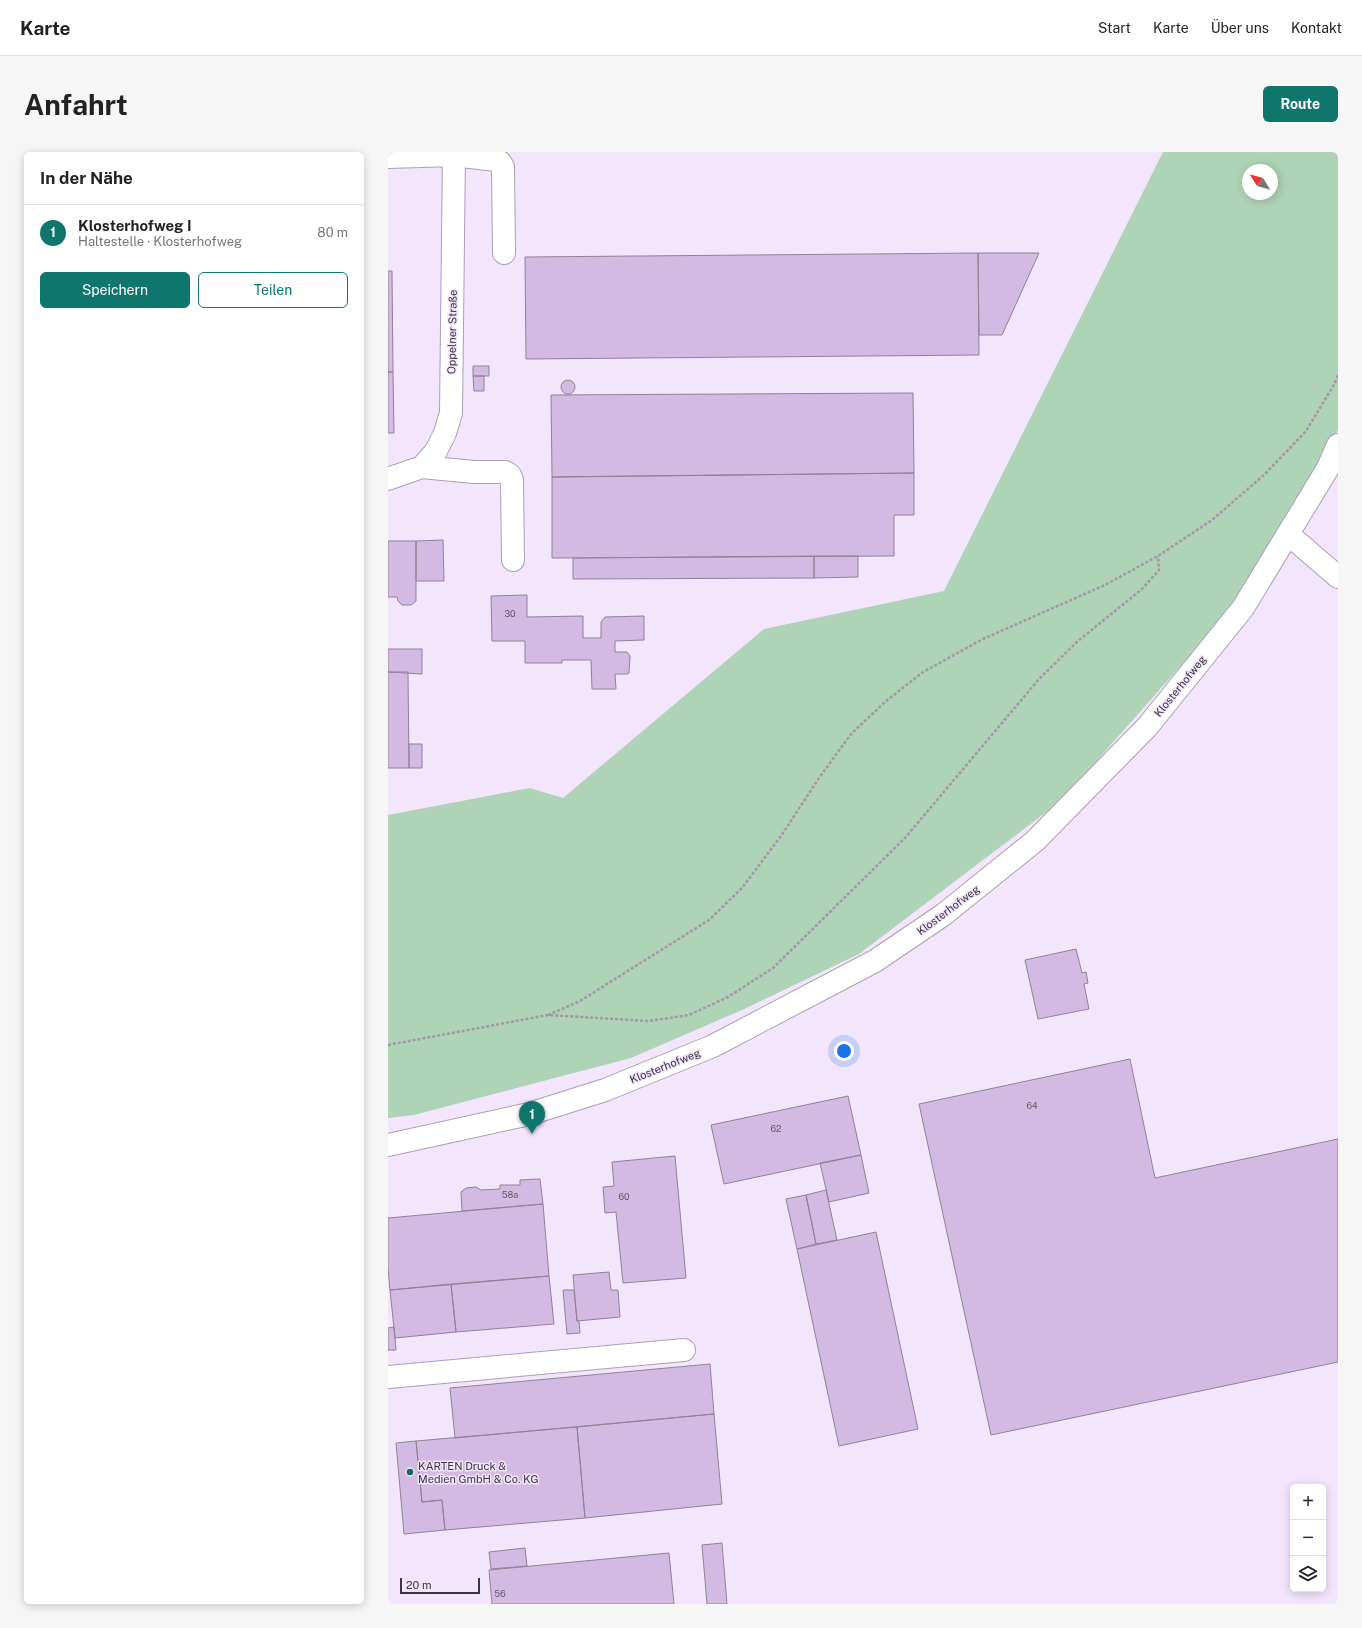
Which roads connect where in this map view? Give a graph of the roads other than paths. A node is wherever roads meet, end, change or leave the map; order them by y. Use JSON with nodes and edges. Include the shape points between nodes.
{"nodes":[{"id":1,"x":454,"y":153,"type":"edge"},
{"id":2,"x":388,"y":156,"type":"edge"},
{"id":3,"x":504,"y":253,"type":"dead end"},
{"id":4,"x":1338,"y":445,"type":"edge"},
{"id":5,"x":422,"y":467,"type":"junction"},
{"id":6,"x":388,"y":479,"type":"edge"},
{"id":7,"x":1288,"y":534,"type":"junction"},
{"id":8,"x":513,"y":560,"type":"dead end"},
{"id":9,"x":1338,"y":577,"type":"edge"},
{"id":10,"x":388,"y":1145,"type":"edge"},
{"id":11,"x":684,"y":1350,"type":"dead end"},
{"id":12,"x":388,"y":1377,"type":"edge"}],
"edges":[{"from":1,"to":2,"type":"street"},
{"from":1,"to":3,"type":"street","via":[[496,160],[503,167]]},
{"from":1,"to":5,"type":"street","name":"Oppelner Straße","via":[[451,413],[436,451]]},
{"from":4,"to":7,"type":"street","name":"Klosterhofweg","via":[[1328,468]]},
{"from":5,"to":6,"type":"street","name":"Oppelner Straße"},
{"from":5,"to":8,"type":"street","via":[[508,473],[512,480]]},
{"from":7,"to":9,"type":"street"},
{"from":7,"to":10,"type":"street","name":"Klosterhofweg","via":[[1243,608],[1147,727],[1035,841],[943,915],[875,961],[714,1046],[605,1090],[529,1114]]},
{"from":11,"to":12,"type":"street"}]}
